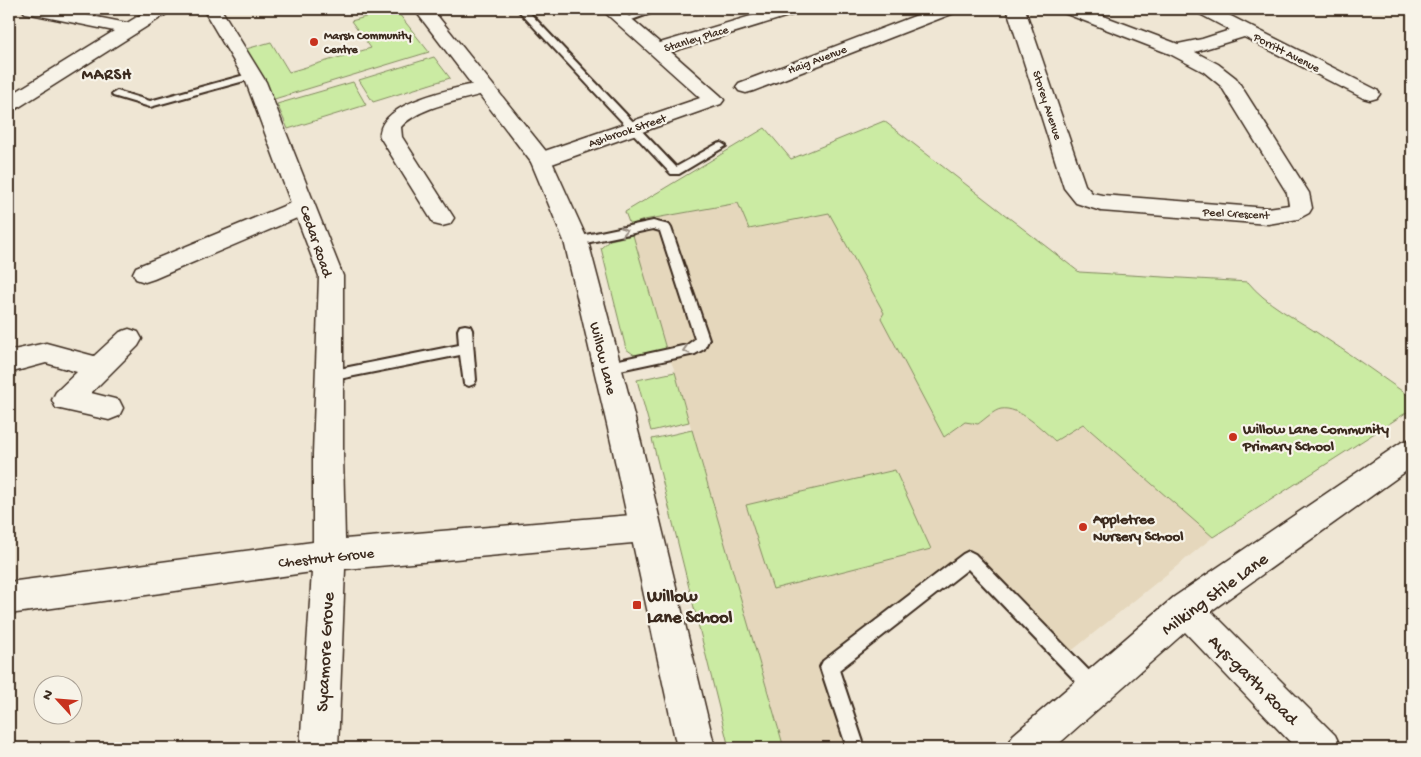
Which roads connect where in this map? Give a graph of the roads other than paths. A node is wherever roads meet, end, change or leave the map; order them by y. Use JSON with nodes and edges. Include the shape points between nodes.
{"nodes":[{"id":1,"x":32,"y":9,"type":"edge"},
{"id":2,"x":162,"y":9,"type":"edge"},
{"id":3,"x":212,"y":9,"type":"edge"},
{"id":4,"x":423,"y":9,"type":"edge"},
{"id":5,"x":521,"y":9,"type":"edge"},
{"id":6,"x":658,"y":9,"type":"edge"},
{"id":7,"x":792,"y":9,"type":"edge"},
{"id":8,"x":948,"y":9,"type":"edge"},
{"id":9,"x":1016,"y":9,"type":"edge"},
{"id":10,"x":1070,"y":9,"type":"edge"},
{"id":11,"x":1204,"y":9,"type":"edge"},
{"id":12,"x":616,"y":14,"type":"edge"},
{"id":13,"x":868,"y":18,"type":"dead end"},
{"id":14,"x":128,"y":29,"type":"junction"},
{"id":15,"x":1244,"y":31,"type":"junction"},
{"id":16,"x":888,"y":32,"type":"junction"},
{"id":17,"x":658,"y":50,"type":"junction"},
{"id":18,"x":1177,"y":50,"type":"junction"},
{"id":19,"x":252,"y":76,"type":"junction"},
{"id":20,"x":746,"y":87,"type":"dead end"},
{"id":21,"x":483,"y":88,"type":"junction"},
{"id":22,"x":117,"y":94,"type":"dead end"},
{"id":23,"x":1370,"y":94,"type":"dead end"},
{"id":24,"x":9,"y":105,"type":"edge"},
{"id":25,"x":634,"y":126,"type":"junction"},
{"id":26,"x":721,"y":146,"type":"dead end"},
{"id":27,"x":541,"y":160,"type":"junction"},
{"id":28,"x":1084,"y":198,"type":"joint"},
{"id":29,"x":305,"y":206,"type":"junction"},
{"id":30,"x":442,"y":218,"type":"dead end"},
{"id":31,"x":576,"y":241,"type":"junction"},
{"id":32,"x":145,"y":273,"type":"dead end"},
{"id":33,"x":465,"y":330,"type":"dead end"},
{"id":34,"x":129,"y":339,"type":"dead end"},
{"id":35,"x":466,"y":349,"type":"junction"},
{"id":36,"x":9,"y":362,"type":"edge"},
{"id":37,"x":98,"y":368,"type":"junction"},
{"id":38,"x":606,"y":368,"type":"junction"},
{"id":39,"x":329,"y":376,"type":"junction"},
{"id":40,"x":469,"y":380,"type":"dead end"},
{"id":41,"x":109,"y":408,"type":"dead end"},
{"id":42,"x":1412,"y":452,"type":"edge"},
{"id":43,"x":644,"y":528,"type":"junction"},
{"id":44,"x":329,"y":555,"type":"junction"},
{"id":45,"x":9,"y":598,"type":"edge"},
{"id":46,"x":1186,"y":610,"type":"junction"},
{"id":47,"x":1094,"y":688,"type":"junction"},
{"id":48,"x":319,"y":748,"type":"edge"},
{"id":49,"x":696,"y":748,"type":"edge"},
{"id":50,"x":856,"y":748,"type":"edge"},
{"id":51,"x":1026,"y":748,"type":"edge"},
{"id":52,"x":1322,"y":748,"type":"edge"}],
"edges":[{"from":1,"to":14,"type":"street"},
{"from":2,"to":14,"type":"street"},
{"from":3,"to":19,"type":"street","name":"Cedar Road"},
{"from":4,"to":21,"type":"street","name":"Willow Lane"},
{"from":5,"to":25,"type":"lane"},
{"from":6,"to":12,"type":"lane"},
{"from":7,"to":17,"type":"street","name":"Stanley Place"},
{"from":8,"to":16,"type":"street","name":"Haig Avenue"},
{"from":9,"to":28,"type":"street","name":"Storey Avenue","via":[[1075,188]]},
{"from":10,"to":18,"type":"street","name":"Peel Crescent"},
{"from":11,"to":15,"type":"street","name":"Porritt Avenue"},
{"from":12,"to":17,"type":"street"},
{"from":13,"to":16,"type":"street"},
{"from":14,"to":24,"type":"street"},
{"from":15,"to":18,"type":"street"},
{"from":15,"to":23,"type":"street","name":"Porritt Avenue"},
{"from":16,"to":20,"type":"street","name":"Haig Avenue"},
{"from":17,"to":25,"type":"street","name":"Ashbrook Street","via":[[714,100]]},
{"from":18,"to":28,"type":"street","name":"Peel Crescent","via":[[1230,82],[1298,193],[1301,208],[1290,214],[1268,216],[1101,203]]},
{"from":19,"to":22,"type":"lane","via":[[150,104]]},
{"from":19,"to":29,"type":"street","name":"Cedar Road"},
{"from":21,"to":27,"type":"street","name":"Willow Lane"},
{"from":21,"to":30,"type":"street","via":[[417,108],[399,118],[390,128],[391,137]]},
{"from":25,"to":26,"type":"lane","via":[[675,172]]},
{"from":25,"to":27,"type":"street","name":"Ashbrook Street"},
{"from":27,"to":31,"type":"street","name":"Willow Lane"},
{"from":29,"to":32,"type":"street"},
{"from":29,"to":39,"type":"street","name":"Cedar Road","via":[[331,276]]},
{"from":31,"to":38,"type":"street","name":"Willow Lane"},
{"from":31,"to":38,"type":"lane","one_way":true,"via":[[653,225],[665,228],[702,339],[690,350]]},
{"from":33,"to":35,"type":"lane"},
{"from":34,"to":37,"type":"street"},
{"from":35,"to":39,"type":"lane"},
{"from":35,"to":40,"type":"lane"},
{"from":36,"to":37,"type":"street","via":[[46,353]]},
{"from":37,"to":41,"type":"street","via":[[66,400]]},
{"from":38,"to":43,"type":"street","name":"Willow Lane"},
{"from":39,"to":44,"type":"street","name":"Cedar Road"},
{"from":42,"to":46,"type":"street","name":"Milking Stile Lane"},
{"from":43,"to":44,"type":"street","name":"Chestnut Grove"},
{"from":43,"to":49,"type":"street","name":"Willow Lane"},
{"from":44,"to":45,"type":"street","name":"Chestnut Grove"},
{"from":44,"to":48,"type":"street","name":"Sycamore Grove"},
{"from":46,"to":47,"type":"street","name":"Milking Stile Lane"},
{"from":46,"to":52,"type":"street","name":"Ays-garth Road"},
{"from":47,"to":50,"type":"lane","via":[[970,559],[829,667]]},
{"from":47,"to":51,"type":"street","name":"Milking Stile Lane"}]}
